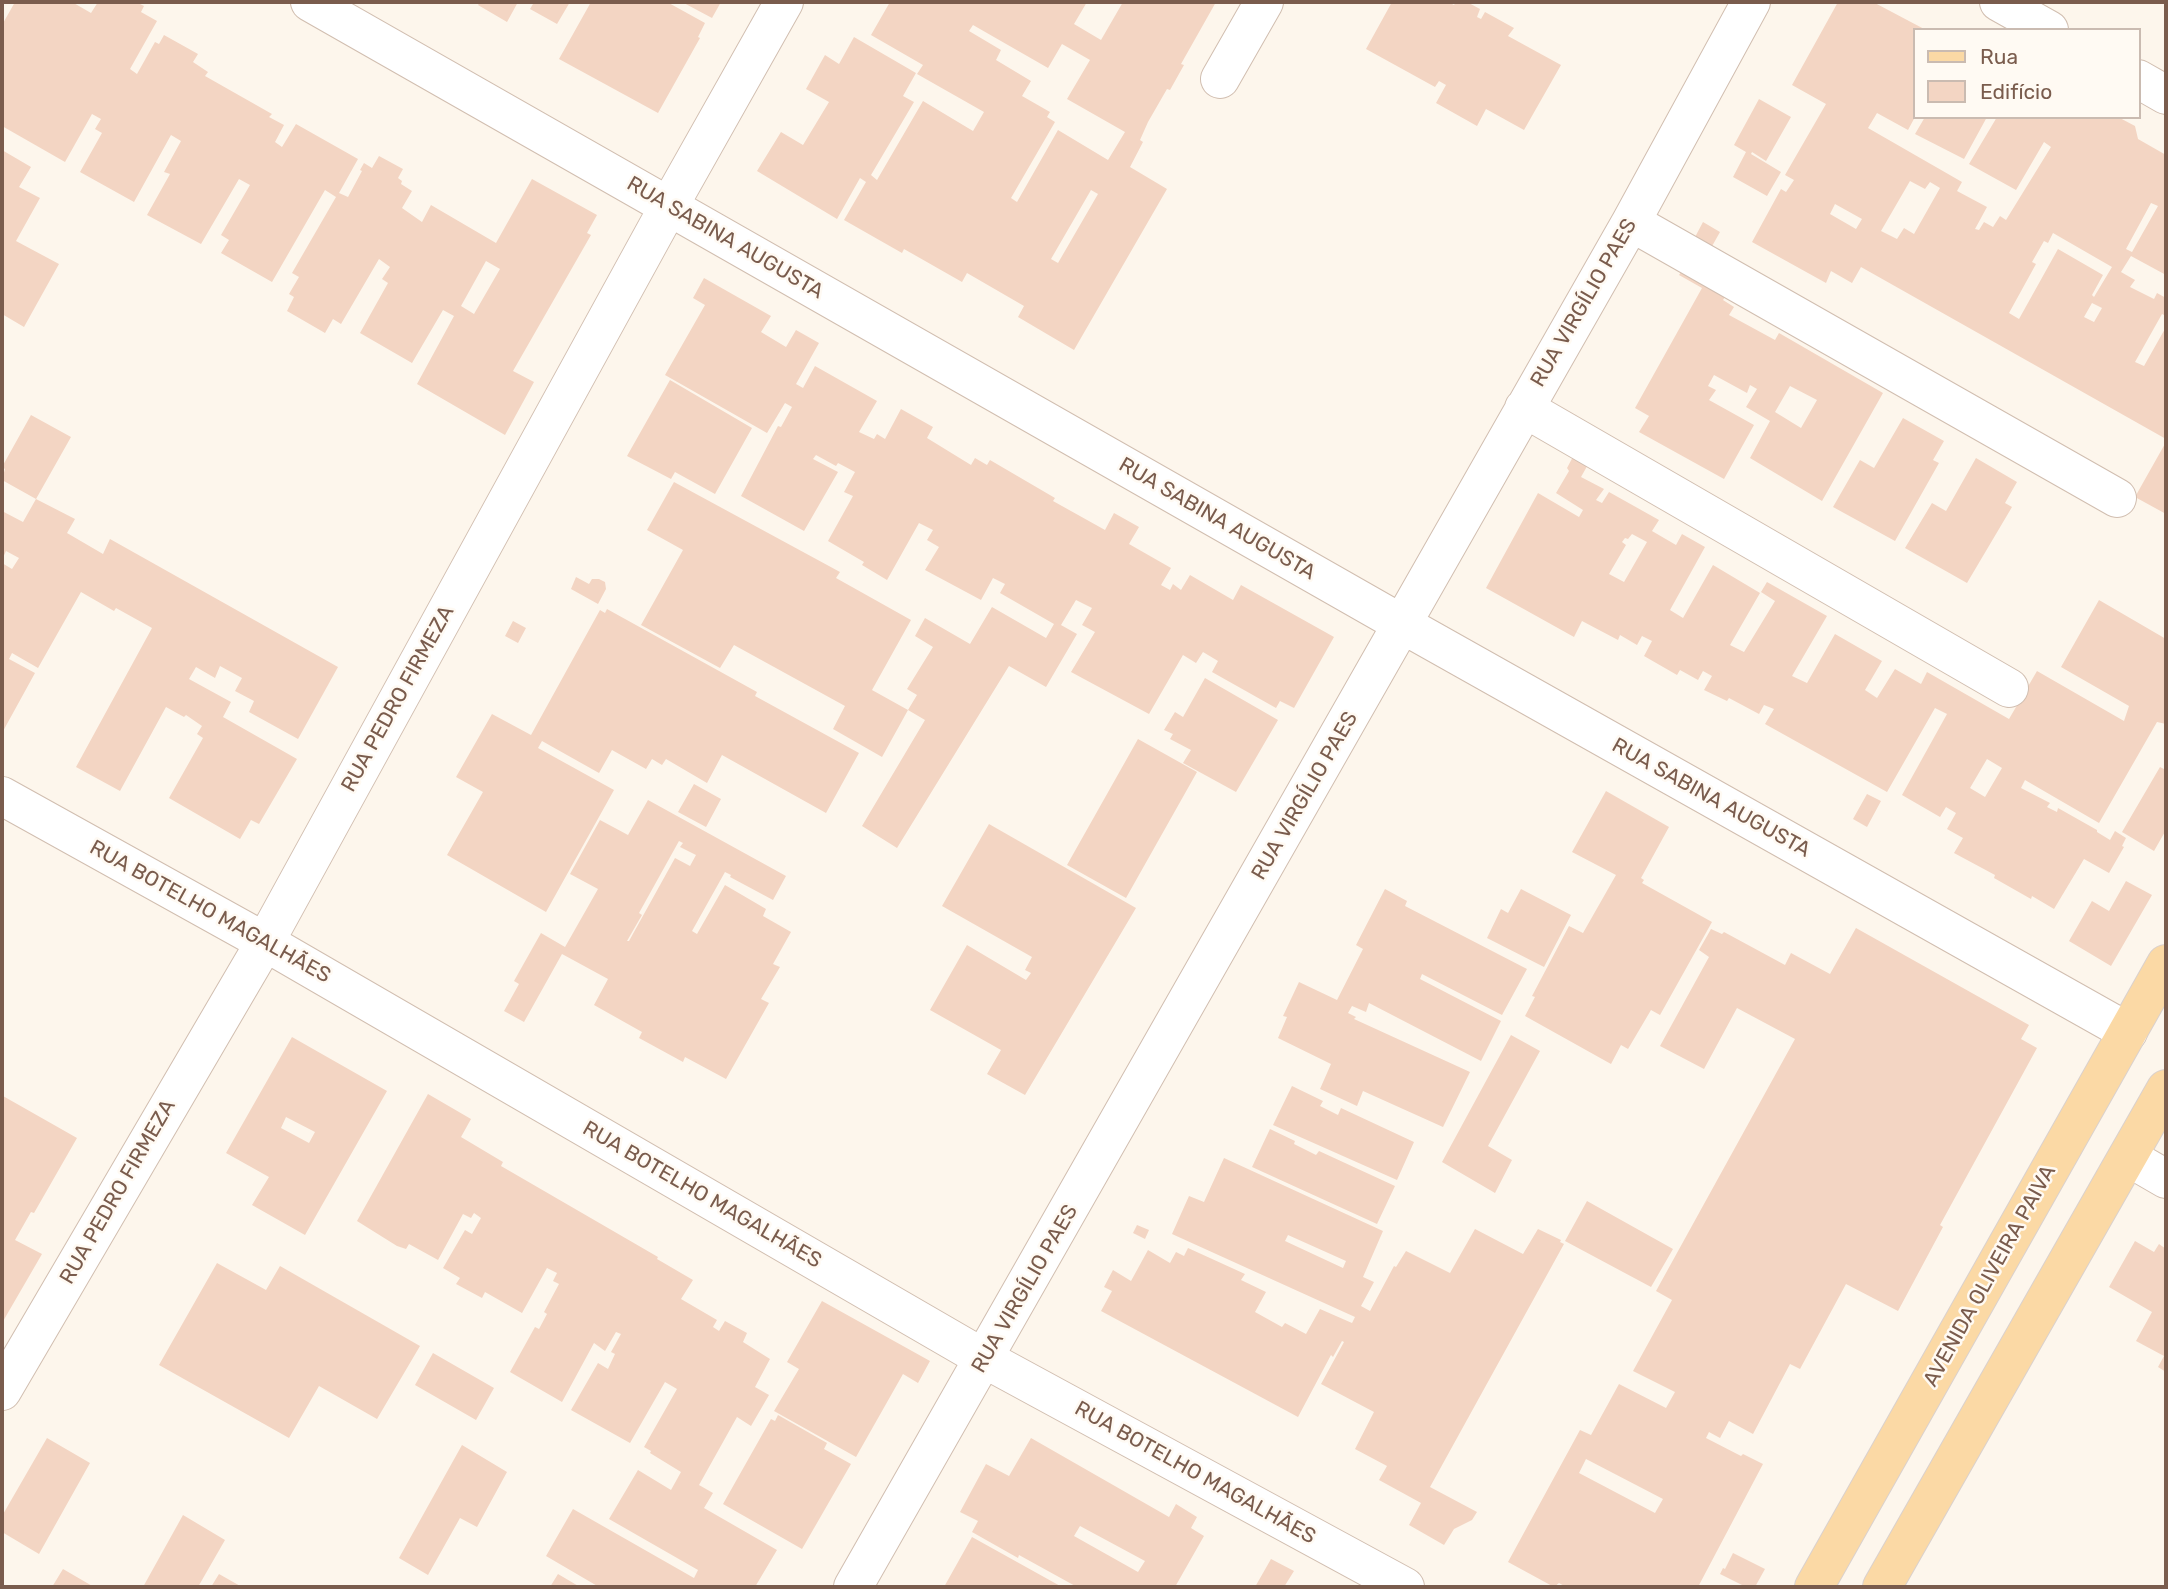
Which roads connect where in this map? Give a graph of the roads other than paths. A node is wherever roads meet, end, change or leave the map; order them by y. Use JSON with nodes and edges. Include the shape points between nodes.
{"nodes":[{"id":1,"x":310,"y":2,"type":"edge"},
{"id":2,"x":784,"y":2,"type":"edge"},
{"id":3,"x":1264,"y":2,"type":"edge"},
{"id":4,"x":1751,"y":2,"type":"edge"},
{"id":5,"x":1999,"y":2,"type":"edge"},
{"id":6,"x":2045,"y":28,"type":"edge"},
{"id":7,"x":1220,"y":79,"type":"dead end"},
{"id":8,"x":2140,"y":80,"type":"edge"},
{"id":9,"x":2166,"y":95,"type":"edge"},
{"id":10,"x":669,"y":206,"type":"junction"},
{"id":11,"x":1631,"y":222,"type":"junction"},
{"id":12,"x":1524,"y":408,"type":"junction"},
{"id":13,"x":2117,"y":498,"type":"dead end"},
{"id":14,"x":1402,"y":625,"type":"junction"},
{"id":15,"x":2009,"y":688,"type":"dead end"},
{"id":16,"x":2,"y":796,"type":"edge"},
{"id":17,"x":265,"y":942,"type":"junction"},
{"id":18,"x":2166,"y":964,"type":"edge"},
{"id":19,"x":2128,"y":1032,"type":"junction"},
{"id":20,"x":2166,"y":1089,"type":"edge"},
{"id":21,"x":2128,"y":1157,"type":"junction"},
{"id":22,"x":2166,"y":1179,"type":"edge"},
{"id":23,"x":985,"y":1359,"type":"junction"},
{"id":24,"x":2,"y":1391,"type":"edge"},
{"id":25,"x":853,"y":1587,"type":"edge"},
{"id":26,"x":1405,"y":1587,"type":"edge"},
{"id":27,"x":1814,"y":1587,"type":"edge"},
{"id":28,"x":1882,"y":1587,"type":"edge"}],
"edges":[{"from":1,"to":10,"type":"street","name":"RUA SABINA AUGUSTA"},
{"from":2,"to":10,"type":"street","name":"RUA PEDRO FIRMEZA"},
{"from":3,"to":7,"type":"street"},
{"from":4,"to":11,"type":"street","name":"RUA VIRGÍLIO PAES"},
{"from":5,"to":6,"type":"street"},
{"from":8,"to":9,"type":"street"},
{"from":10,"to":14,"type":"street","name":"RUA SABINA AUGUSTA"},
{"from":10,"to":17,"type":"street","name":"RUA PEDRO FIRMEZA"},
{"from":11,"to":12,"type":"street","name":"RUA VIRGÍLIO PAES"},
{"from":11,"to":13,"type":"street"},
{"from":12,"to":14,"type":"street","name":"RUA VIRGÍLIO PAES"},
{"from":12,"to":15,"type":"street"},
{"from":14,"to":19,"type":"street","name":"RUA SABINA AUGUSTA"},
{"from":14,"to":23,"type":"street","name":"RUA VIRGÍLIO PAES"},
{"from":16,"to":17,"type":"street","name":"RUA BOTELHO MAGALHÃES"},
{"from":17,"to":23,"type":"street","name":"RUA BOTELHO MAGALHÃES"},
{"from":17,"to":24,"type":"street","name":"RUA PEDRO FIRMEZA"},
{"from":18,"to":19,"type":"main road","name":"AVENIDA OLIVEIRA PAIVA"},
{"from":19,"to":27,"type":"main road","name":"AVENIDA OLIVEIRA PAIVA"},
{"from":20,"to":21,"type":"main road"},
{"from":21,"to":22,"type":"street"},
{"from":21,"to":28,"type":"main road"},
{"from":23,"to":25,"type":"street","name":"RUA VIRGÍLIO PAES"},
{"from":23,"to":26,"type":"street","name":"RUA BOTELHO MAGALHÃES"}]}
